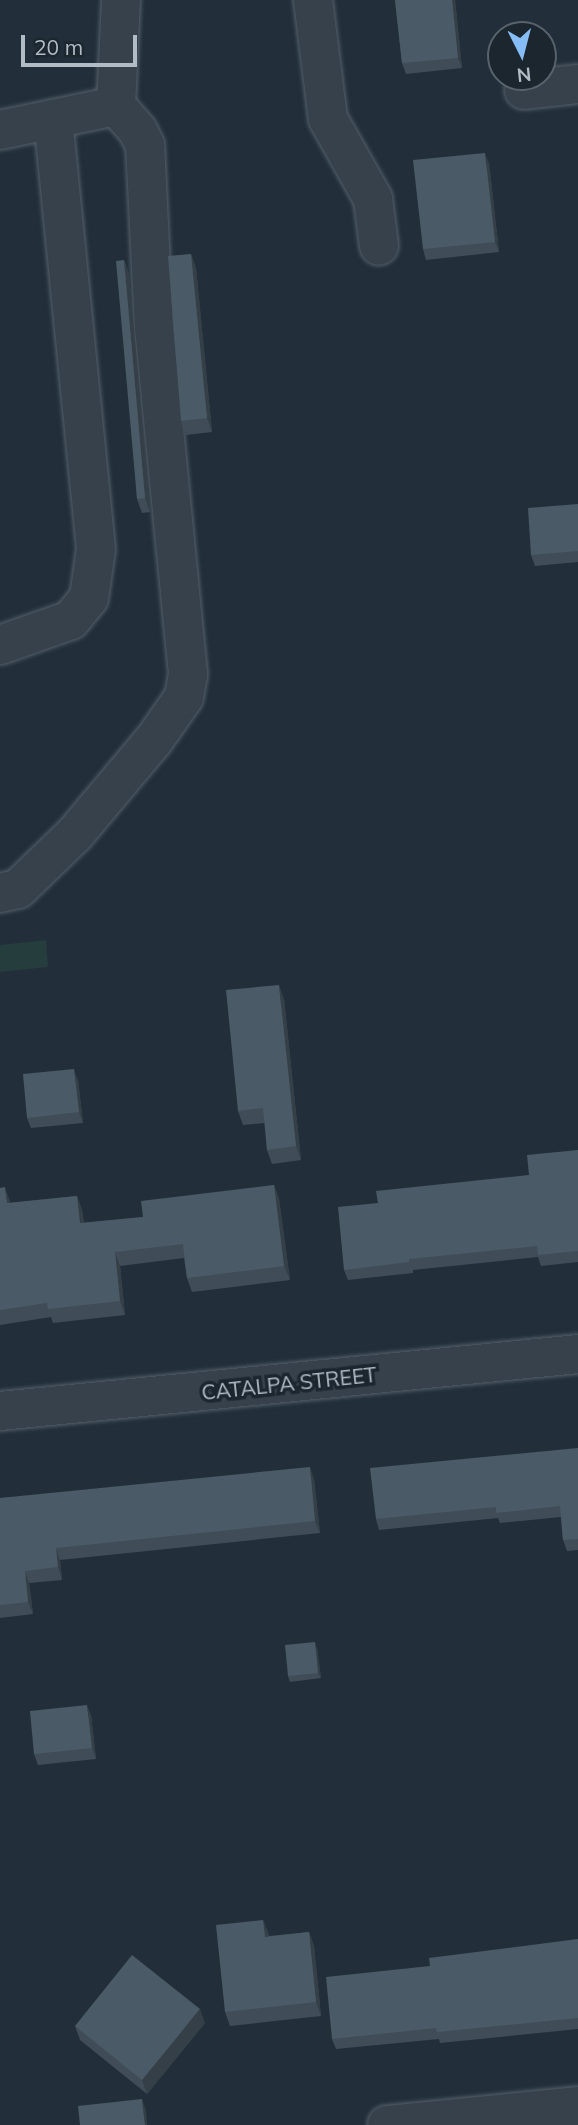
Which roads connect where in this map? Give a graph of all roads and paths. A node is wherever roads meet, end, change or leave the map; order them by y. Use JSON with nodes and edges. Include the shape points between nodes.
{"nodes":[{"id":1,"x":121,"y":0,"type":"edge"},
{"id":2,"x":313,"y":0,"type":"edge"},
{"id":3,"x":578,"y":84,"type":"edge"},
{"id":4,"x":557,"y":86,"type":"edge"},
{"id":5,"x":116,"y":106,"type":"junction"},
{"id":6,"x":53,"y":119,"type":"junction"},
{"id":7,"x":0,"y":130,"type":"edge"},
{"id":8,"x":379,"y":246,"type":"dead end"},
{"id":9,"x":0,"y":645,"type":"edge"},
{"id":10,"x":0,"y":893,"type":"edge"},
{"id":11,"x":578,"y":1354,"type":"edge"},
{"id":12,"x":0,"y":1411,"type":"edge"},
{"id":13,"x":578,"y":2106,"type":"edge"},
{"id":14,"x":387,"y":2125,"type":"edge"}],
"edges":[{"from":1,"to":5,"type":"street"},
{"from":2,"to":8,"type":"street","via":[[328,119],[373,199]]},
{"from":3,"to":4,"type":"street"},
{"from":5,"to":6,"type":"street"},
{"from":5,"to":10,"type":"street","via":[[145,145],[154,328],[188,674],[184,697],[155,740],[75,834],[18,889]]},
{"from":6,"to":7,"type":"street"},
{"from":6,"to":9,"type":"street","via":[[96,550],[89,598],[71,620]]},
{"from":11,"to":12,"type":"street","name":"CATALPA STREET"},
{"from":13,"to":14,"type":"street"}]}
